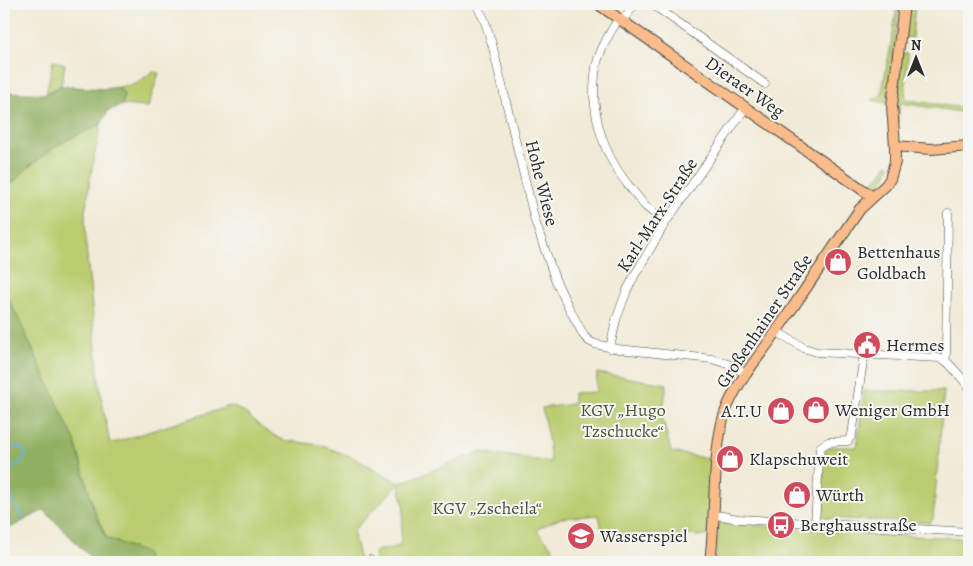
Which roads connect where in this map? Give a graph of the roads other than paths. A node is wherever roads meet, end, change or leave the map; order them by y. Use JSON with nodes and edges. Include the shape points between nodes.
{"nodes":[{"id":1,"x":476,"y":4,"type":"edge"},
{"id":2,"x":598,"y":4,"type":"edge"},
{"id":3,"x":635,"y":4,"type":"edge"},
{"id":4,"x":652,"y":4,"type":"edge"},
{"id":5,"x":904,"y":4,"type":"edge"},
{"id":6,"x":620,"y":20,"type":"junction"},
{"id":7,"x":765,"y":84,"type":"dead end"},
{"id":8,"x":746,"y":107,"type":"junction"},
{"id":9,"x":895,"y":146,"type":"junction"},
{"id":10,"x":969,"y":146,"type":"edge"},
{"id":11,"x":873,"y":197,"type":"junction"},
{"id":12,"x":948,"y":213,"type":"dead end"},
{"id":13,"x":666,"y":222,"type":"junction"},
{"id":14,"x":776,"y":331,"type":"junction"},
{"id":15,"x":610,"y":348,"type":"junction"},
{"id":16,"x":864,"y":355,"type":"junction"},
{"id":17,"x":945,"y":360,"type":"junction"},
{"id":18,"x":747,"y":374,"type":"junction"},
{"id":19,"x":969,"y":387,"type":"edge"},
{"id":20,"x":714,"y":515,"type":"junction"},
{"id":21,"x":815,"y":523,"type":"junction"},
{"id":22,"x":969,"y":532,"type":"edge"},
{"id":23,"x":710,"y":562,"type":"edge"}],
"edges":[{"from":1,"to":15,"type":"street","name":"Hohe Wiese","via":[[492,44],[535,222],[555,278],[584,336],[595,344]]},
{"from":2,"to":6,"type":"main road","name":"Dieraer Weg"},
{"from":3,"to":6,"type":"street"},
{"from":4,"to":7,"type":"street"},
{"from":5,"to":9,"type":"main road","via":[[892,106]]},
{"from":6,"to":8,"type":"main road","name":"Dieraer Weg"},
{"from":6,"to":13,"type":"street","via":[[606,38],[595,74],[598,127],[612,162],[627,184]]},
{"from":8,"to":11,"type":"main road","name":"Dieraer Weg"},
{"from":8,"to":13,"type":"street","name":"Karl-Marx-Straße"},
{"from":9,"to":10,"type":"main road","via":[[931,149]]},
{"from":9,"to":11,"type":"main road","name":"Großenhainer Straße","via":[[890,179]]},
{"from":11,"to":14,"type":"main road","name":"Großenhainer Straße","via":[[854,217]]},
{"from":12,"to":17,"type":"street"},
{"from":13,"to":15,"type":"street","name":"Karl-Marx-Straße","via":[[627,290]]},
{"from":14,"to":16,"type":"street","via":[[811,351]]},
{"from":14,"to":18,"type":"main road","name":"Großenhainer Straße"},
{"from":15,"to":18,"type":"street","name":"Hohe Wiese","via":[[712,359]]},
{"from":16,"to":17,"type":"street"},
{"from":16,"to":21,"type":"street","via":[[852,434],[848,441],[828,442],[820,447]]},
{"from":17,"to":19,"type":"street"},
{"from":18,"to":20,"type":"main road","name":"Großenhainer Straße","via":[[728,404],[722,423]]},
{"from":20,"to":21,"type":"street"},
{"from":20,"to":23,"type":"main road","name":"Großenhainer Straße"},
{"from":21,"to":22,"type":"street"}]}
